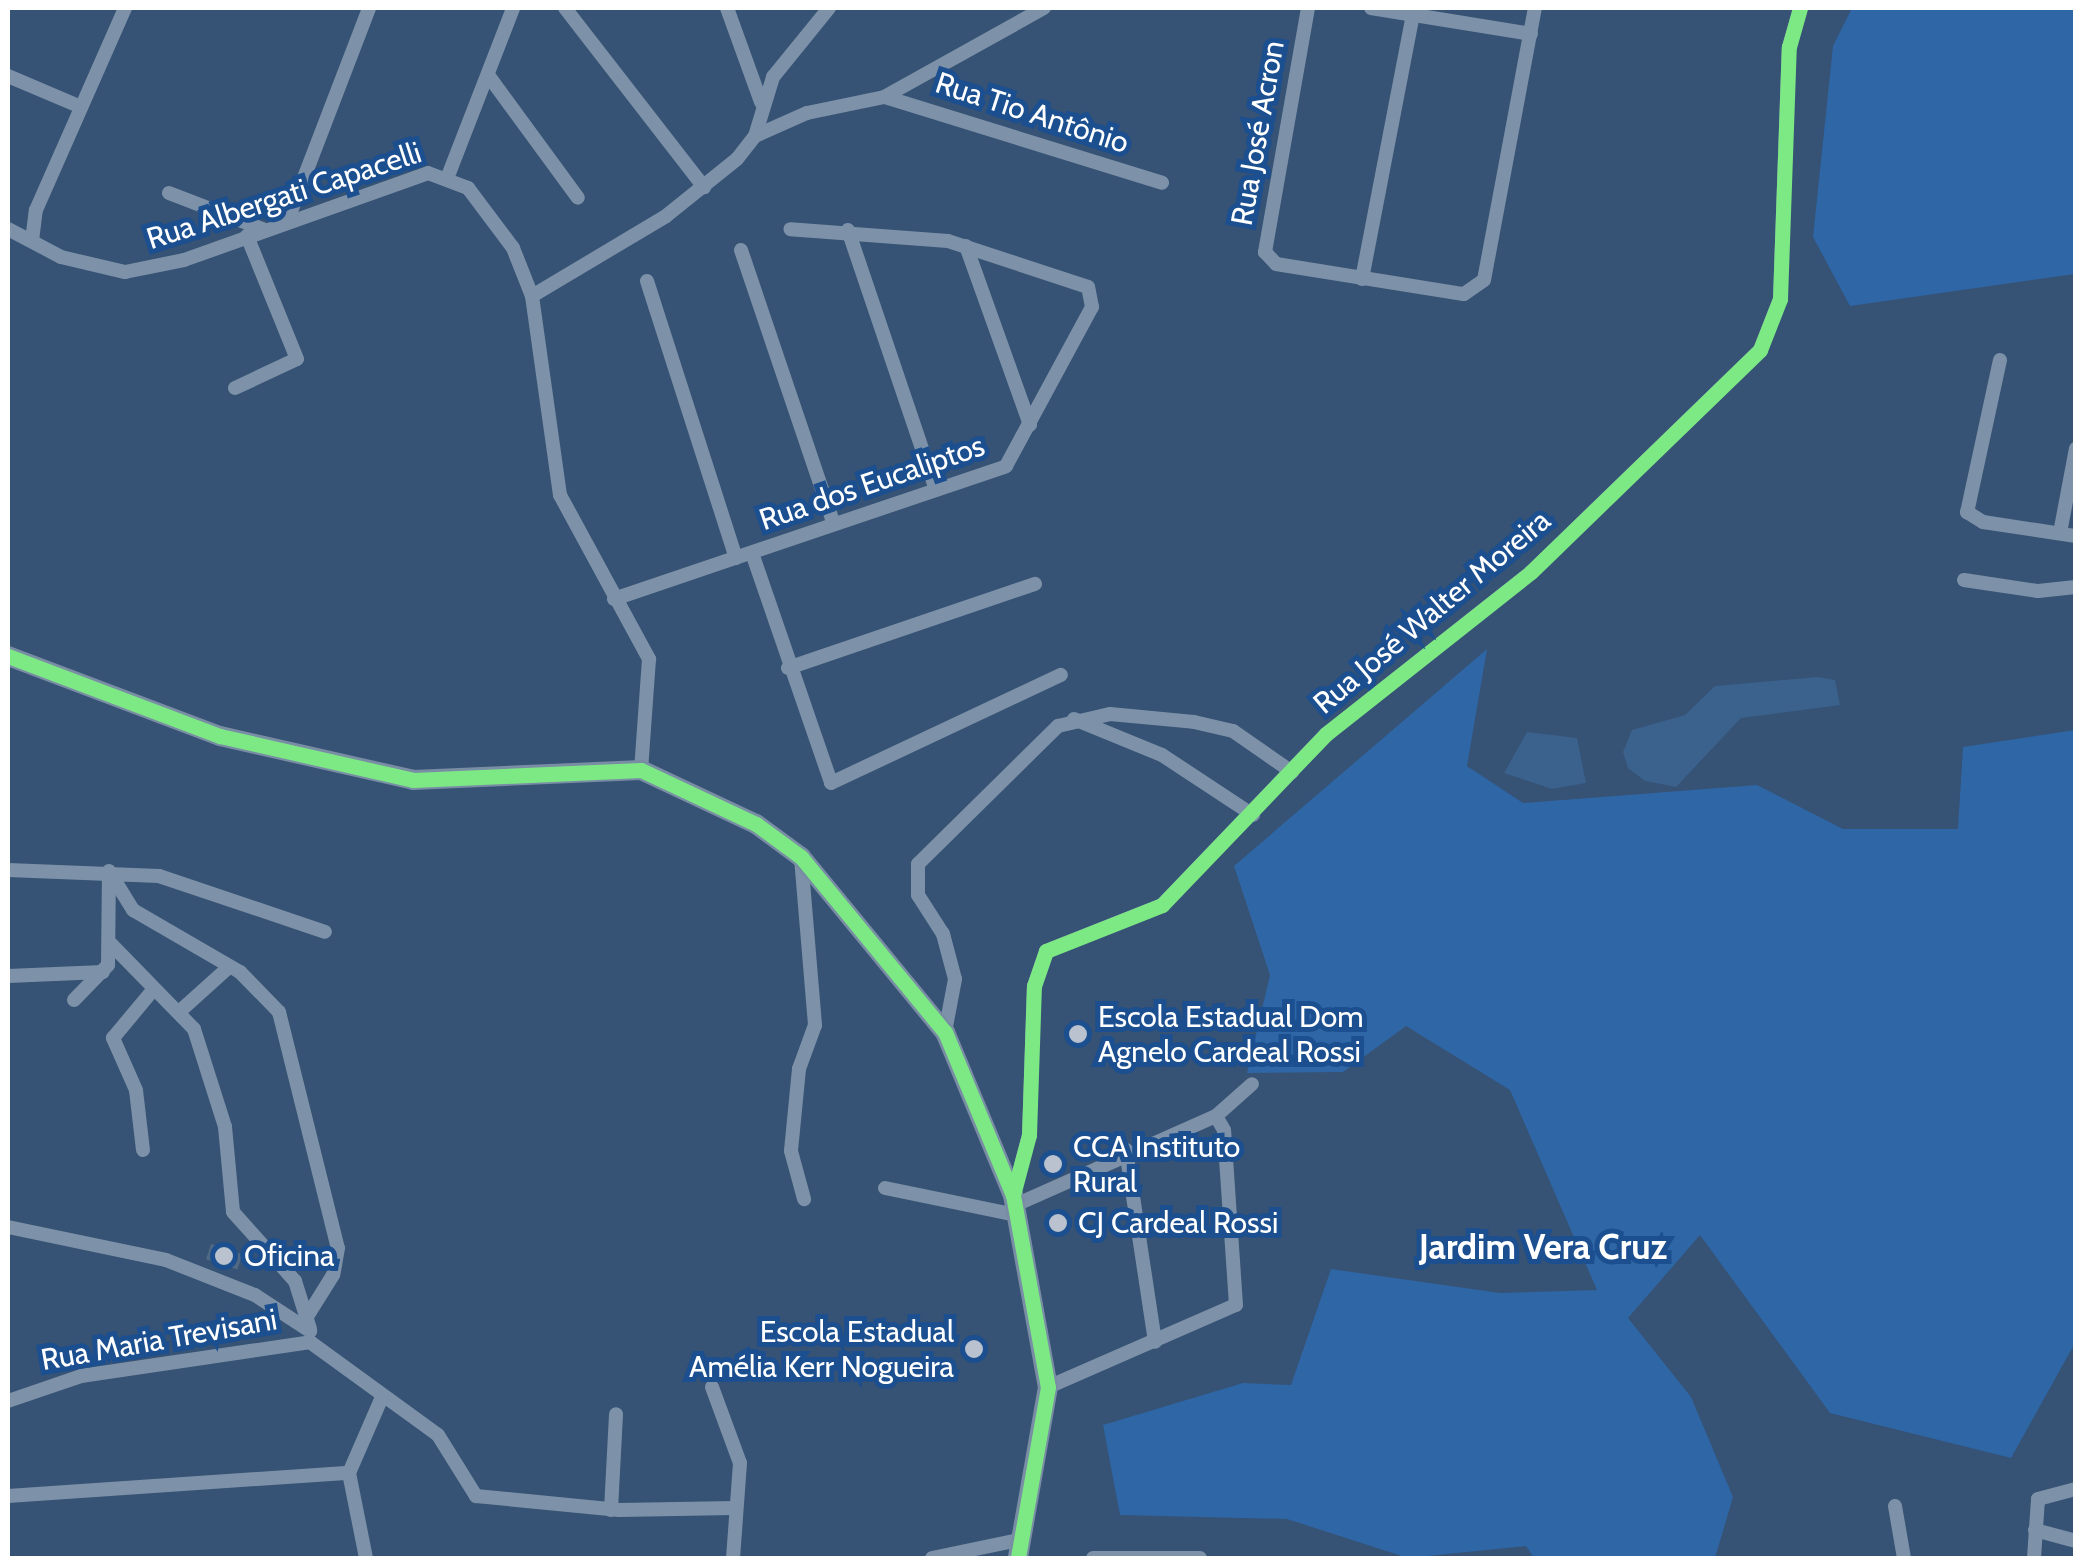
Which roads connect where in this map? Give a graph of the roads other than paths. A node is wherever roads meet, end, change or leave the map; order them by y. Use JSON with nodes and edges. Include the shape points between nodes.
{"nodes":[{"id":1,"x":126,"y":8,"type":"edge"},
{"id":2,"x":369,"y":8,"type":"edge"},
{"id":3,"x":514,"y":8,"type":"edge"},
{"id":4,"x":565,"y":8,"type":"edge"},
{"id":5,"x":726,"y":8,"type":"edge"},
{"id":6,"x":829,"y":8,"type":"edge"},
{"id":7,"x":1044,"y":8,"type":"edge"},
{"id":8,"x":1308,"y":8,"type":"edge"},
{"id":9,"x":1371,"y":8,"type":"edge"},
{"id":10,"x":1535,"y":8,"type":"edge"},
{"id":11,"x":1800,"y":8,"type":"edge"},
{"id":12,"x":1414,"y":12,"type":"edge"},
{"id":13,"x":1531,"y":34,"type":"junction"},
{"id":14,"x":8,"y":76,"type":"edge"},
{"id":15,"x":488,"y":76,"type":"junction"},
{"id":16,"x":884,"y":97,"type":"junction"},
{"id":17,"x":762,"y":102,"type":"junction"},
{"id":18,"x":81,"y":107,"type":"junction"},
{"id":19,"x":755,"y":136,"type":"junction"},
{"id":20,"x":448,"y":176,"type":"junction"},
{"id":21,"x":1162,"y":182,"type":"dead end"},
{"id":22,"x":704,"y":187,"type":"junction"},
{"id":23,"x":169,"y":193,"type":"dead end"},
{"id":24,"x":578,"y":198,"type":"dead end"},
{"id":25,"x":287,"y":222,"type":"junction"},
{"id":26,"x":790,"y":228,"type":"dead end"},
{"id":27,"x":8,"y":229,"type":"edge"},
{"id":28,"x":265,"y":230,"type":"junction"},
{"id":29,"x":848,"y":230,"type":"junction"},
{"id":30,"x":247,"y":236,"type":"junction"},
{"id":31,"x":32,"y":241,"type":"junction"},
{"id":32,"x":966,"y":246,"type":"junction"},
{"id":33,"x":741,"y":250,"type":"dead end"},
{"id":34,"x":1362,"y":280,"type":"junction"},
{"id":35,"x":646,"y":282,"type":"dead end"},
{"id":36,"x":532,"y":296,"type":"junction"},
{"id":37,"x":2000,"y":360,"type":"dead end"},
{"id":38,"x":235,"y":388,"type":"dead end"},
{"id":39,"x":1030,"y":425,"type":"junction"},
{"id":40,"x":2076,"y":448,"type":"edge"},
{"id":41,"x":936,"y":490,"type":"junction"},
{"id":42,"x":834,"y":524,"type":"junction"},
{"id":43,"x":2068,"y":535,"type":"edge"},
{"id":44,"x":752,"y":553,"type":"junction"},
{"id":45,"x":736,"y":558,"type":"junction"},
{"id":46,"x":1964,"y":580,"type":"dead end"},
{"id":47,"x":1035,"y":584,"type":"dead end"},
{"id":48,"x":2076,"y":586,"type":"edge"},
{"id":49,"x":614,"y":599,"type":"junction"},
{"id":50,"x":8,"y":656,"type":"edge"},
{"id":51,"x":788,"y":668,"type":"junction"},
{"id":52,"x":1060,"y":675,"type":"dead end"},
{"id":53,"x":1073,"y":718,"type":"junction"},
{"id":54,"x":641,"y":770,"type":"junction"},
{"id":55,"x":1292,"y":772,"type":"junction"},
{"id":56,"x":1253,"y":815,"type":"junction"},
{"id":57,"x":800,"y":857,"type":"junction"},
{"id":58,"x":8,"y":859,"type":"edge"},
{"id":59,"x":15,"y":870,"type":"edge"},
{"id":60,"x":109,"y":871,"type":"junction"},
{"id":61,"x":325,"y":932,"type":"dead end"},
{"id":62,"x":111,"y":944,"type":"junction"},
{"id":63,"x":229,"y":968,"type":"junction"},
{"id":64,"x":102,"y":972,"type":"junction"},
{"id":65,"x":8,"y":976,"type":"edge"},
{"id":66,"x":153,"y":990,"type":"junction"},
{"id":67,"x":74,"y":1000,"type":"dead end"},
{"id":68,"x":178,"y":1012,"type":"junction"},
{"id":69,"x":945,"y":1032,"type":"junction"},
{"id":70,"x":1252,"y":1084,"type":"dead end"},
{"id":71,"x":1216,"y":1116,"type":"junction"},
{"id":72,"x":143,"y":1150,"type":"dead end"},
{"id":73,"x":1126,"y":1150,"type":"junction"},
{"id":74,"x":886,"y":1188,"type":"dead end"},
{"id":75,"x":804,"y":1199,"type":"dead end"},
{"id":76,"x":1015,"y":1205,"type":"junction"},
{"id":77,"x":8,"y":1227,"type":"edge"},
{"id":78,"x":309,"y":1328,"type":"junction"},
{"id":79,"x":1155,"y":1342,"type":"junction"},
{"id":80,"x":712,"y":1386,"type":"dead end"},
{"id":81,"x":1048,"y":1387,"type":"junction"},
{"id":82,"x":382,"y":1397,"type":"junction"},
{"id":83,"x":8,"y":1401,"type":"edge"},
{"id":84,"x":616,"y":1414,"type":"dead end"},
{"id":85,"x":349,"y":1473,"type":"junction"},
{"id":86,"x":2076,"y":1489,"type":"edge"},
{"id":87,"x":8,"y":1496,"type":"edge"},
{"id":88,"x":1894,"y":1506,"type":"dead end"},
{"id":89,"x":734,"y":1508,"type":"junction"},
{"id":90,"x":611,"y":1510,"type":"junction"},
{"id":91,"x":2035,"y":1530,"type":"junction"},
{"id":92,"x":2076,"y":1541,"type":"edge"},
{"id":93,"x":1022,"y":1549,"type":"edge"},
{"id":94,"x":366,"y":1558,"type":"edge"},
{"id":95,"x":733,"y":1558,"type":"edge"},
{"id":96,"x":932,"y":1558,"type":"edge"},
{"id":97,"x":1093,"y":1558,"type":"edge"},
{"id":98,"x":1200,"y":1558,"type":"edge"},
{"id":99,"x":1904,"y":1558,"type":"edge"},
{"id":100,"x":2034,"y":1558,"type":"edge"}],
"edges":[{"from":1,"to":18,"type":"street"},
{"from":2,"to":25,"type":"street"},
{"from":3,"to":15,"type":"street"},
{"from":4,"to":22,"type":"street"},
{"from":5,"to":17,"type":"street"},
{"from":6,"to":17,"type":"street"},
{"from":7,"to":16,"type":"street"},
{"from":8,"to":34,"type":"street","name":"Rua José Acron","via":[[1265,244],[1276,264]]},
{"from":9,"to":12,"type":"street"},
{"from":10,"to":13,"type":"street"},
{"from":11,"to":55,"type":"street","name":"Rua José Walter Moreira","via":[[1789,47],[1780,299],[1760,350],[1531,572],[1326,734]]},
{"from":12,"to":13,"type":"street"},
{"from":12,"to":34,"type":"street"},
{"from":13,"to":34,"type":"street","via":[[1484,280],[1464,294]]},
{"from":14,"to":18,"type":"street"},
{"from":15,"to":20,"type":"street"},
{"from":15,"to":24,"type":"street"},
{"from":16,"to":19,"type":"street","via":[[807,114]]},
{"from":16,"to":21,"type":"street","name":"Rua Tio Antônio"},
{"from":17,"to":19,"type":"street"},
{"from":18,"to":31,"type":"street","via":[[36,210]]},
{"from":19,"to":22,"type":"street"},
{"from":20,"to":25,"type":"street","name":"Rua Albergati Capacelli","via":[[414,178]]},
{"from":20,"to":36,"type":"street","name":"Rua Albergati Capacelli","via":[[482,203]]},
{"from":22,"to":36,"type":"street"},
{"from":23,"to":28,"type":"street"},
{"from":25,"to":28,"type":"street","name":"Rua Albergati Capacelli"},
{"from":26,"to":29,"type":"street","name":"Rua dos Eucaliptos"},
{"from":27,"to":31,"type":"street","name":"Rua Albergati Capacelli"},
{"from":28,"to":30,"type":"street","name":"Rua Albergati Capacelli"},
{"from":29,"to":32,"type":"street","name":"Rua dos Eucaliptos"},
{"from":29,"to":41,"type":"street"},
{"from":30,"to":31,"type":"street","name":"Rua Albergati Capacelli","via":[[124,272],[84,265]]},
{"from":30,"to":38,"type":"street","via":[[297,359]]},
{"from":32,"to":39,"type":"street"},
{"from":32,"to":39,"type":"street","name":"Rua dos Eucaliptos","via":[[1092,294]]},
{"from":33,"to":42,"type":"street"},
{"from":35,"to":45,"type":"street"},
{"from":36,"to":49,"type":"street","name":"Rua Albergati Capacelli","via":[[560,495]]},
{"from":37,"to":43,"type":"street","via":[[1967,512],[1983,522]]},
{"from":39,"to":41,"type":"street","name":"Rua dos Eucaliptos","via":[[1006,466]]},
{"from":40,"to":43,"type":"street"},
{"from":41,"to":42,"type":"street","name":"Rua dos Eucaliptos"},
{"from":42,"to":44,"type":"street","name":"Rua dos Eucaliptos"},
{"from":44,"to":45,"type":"street","name":"Rua dos Eucaliptos"},
{"from":44,"to":51,"type":"street"},
{"from":45,"to":49,"type":"street","name":"Rua dos Eucaliptos"},
{"from":46,"to":48,"type":"street","via":[[2038,591]]},
{"from":47,"to":51,"type":"street"},
{"from":49,"to":54,"type":"street","name":"Rua Albergati Capacelli","via":[[649,659]]},
{"from":50,"to":54,"type":"street","via":[[220,736],[413,780]]},
{"from":51,"to":52,"type":"street","via":[[825,779],[839,784]]},
{"from":53,"to":55,"type":"street","via":[[1138,714],[1233,731]]},
{"from":53,"to":56,"type":"street","via":[[1162,755]]},
{"from":53,"to":69,"type":"street","via":[[918,864],[918,895],[943,934],[955,979]]},
{"from":54,"to":57,"type":"street","via":[[756,824]]},
{"from":55,"to":56,"type":"street","name":"Rua José Walter Moreira"},
{"from":56,"to":76,"type":"street","name":"Rua José Walter Moreira","via":[[1162,905],[1046,951],[1034,986],[1029,1135]]},
{"from":57,"to":69,"type":"street"},
{"from":57,"to":75,"type":"street","via":[[815,1025],[792,1113],[791,1151]]},
{"from":58,"to":59,"type":"street"},
{"from":59,"to":60,"type":"street"},
{"from":60,"to":61,"type":"street","via":[[159,876]]},
{"from":60,"to":62,"type":"street"},
{"from":60,"to":63,"type":"street","via":[[133,910]]},
{"from":62,"to":64,"type":"street"},
{"from":62,"to":66,"type":"street"},
{"from":63,"to":68,"type":"street"},
{"from":63,"to":78,"type":"street","via":[[279,1012],[334,1213],[332,1275]]},
{"from":64,"to":65,"type":"street"},
{"from":64,"to":67,"type":"street"},
{"from":66,"to":68,"type":"street"},
{"from":66,"to":72,"type":"street","via":[[113,1038],[136,1090]]},
{"from":68,"to":78,"type":"street","via":[[208,1061],[225,1128],[233,1212],[295,1281]]},
{"from":69,"to":76,"type":"street"},
{"from":70,"to":71,"type":"street"},
{"from":71,"to":73,"type":"street"},
{"from":71,"to":79,"type":"street","via":[[1224,1130],[1236,1305]]},
{"from":73,"to":76,"type":"street"},
{"from":73,"to":79,"type":"street"},
{"from":74,"to":76,"type":"street"},
{"from":76,"to":81,"type":"street"},
{"from":77,"to":78,"type":"street","via":[[166,1260],[255,1295]]},
{"from":78,"to":82,"type":"street","name":"Rua Maria Trevisani"},
{"from":78,"to":83,"type":"street","name":"Rua Maria Trevisani","via":[[81,1376]]},
{"from":79,"to":81,"type":"street"},
{"from":80,"to":89,"type":"street","via":[[736,1438]]},
{"from":81,"to":93,"type":"street"},
{"from":82,"to":85,"type":"street"},
{"from":82,"to":90,"type":"street","name":"Rua Maria Trevisani","via":[[438,1435],[476,1496]]},
{"from":84,"to":90,"type":"street"},
{"from":85,"to":87,"type":"street"},
{"from":85,"to":94,"type":"street"},
{"from":86,"to":91,"type":"street","via":[[2042,1494]]},
{"from":88,"to":99,"type":"street"},
{"from":89,"to":90,"type":"street","name":"Rua Maria Trevisani"},
{"from":89,"to":95,"type":"street"},
{"from":91,"to":92,"type":"street"},
{"from":91,"to":100,"type":"street"},
{"from":93,"to":96,"type":"street"},
{"from":97,"to":98,"type":"street"}]}
